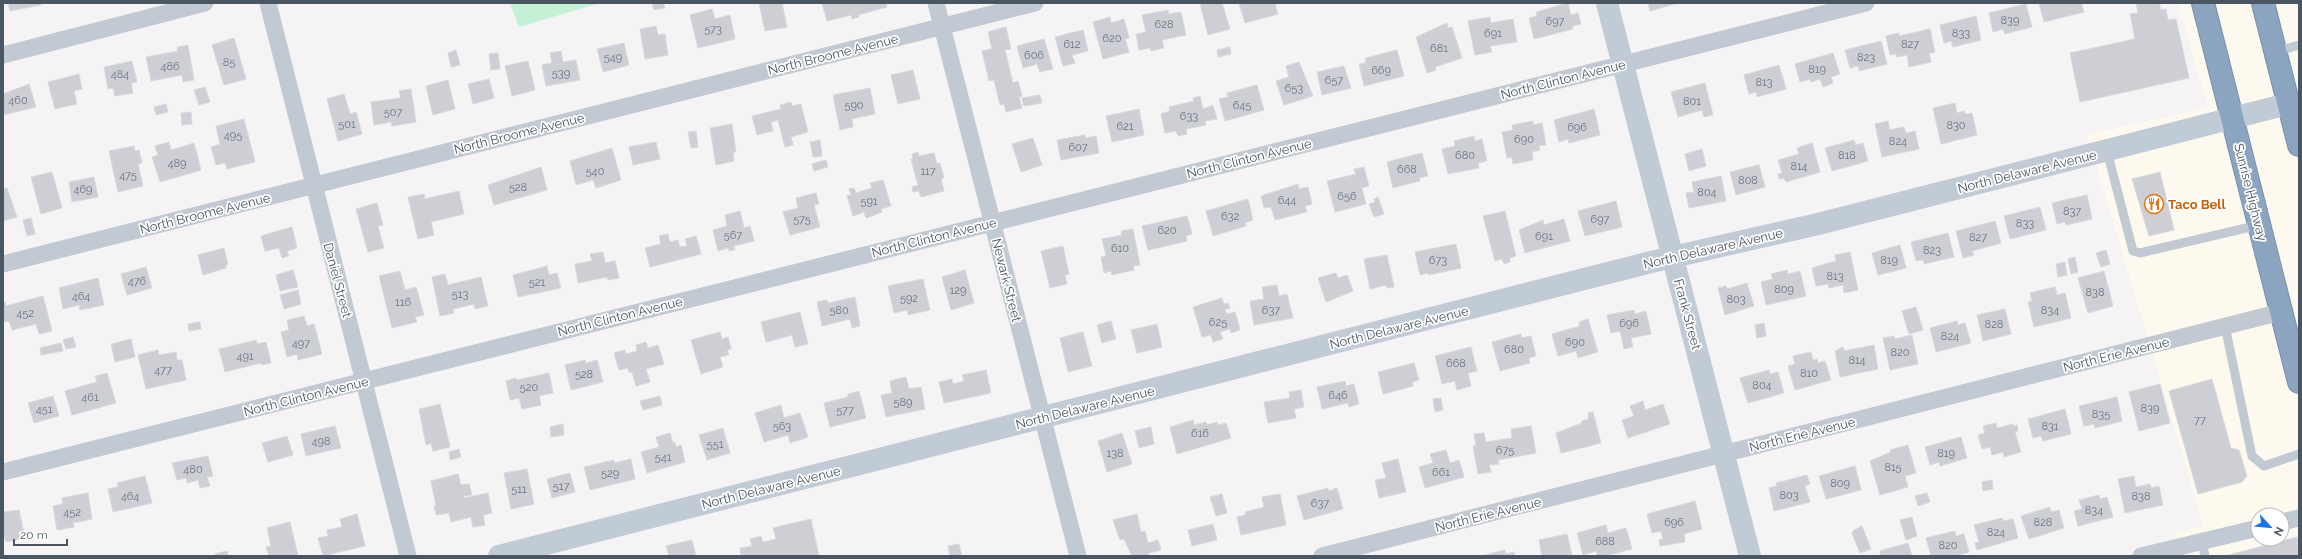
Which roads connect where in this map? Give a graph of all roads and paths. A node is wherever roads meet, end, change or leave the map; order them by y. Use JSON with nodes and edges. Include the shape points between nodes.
{"nodes":[{"id":1,"x":206,"y":3,"type":"edge"},
{"id":2,"x":268,"y":3,"type":"edge"},
{"id":3,"x":936,"y":3,"type":"edge"},
{"id":4,"x":1035,"y":3,"type":"edge"},
{"id":5,"x":1607,"y":3,"type":"edge"},
{"id":6,"x":1866,"y":3,"type":"edge"},
{"id":7,"x":2203,"y":3,"type":"edge"},
{"id":8,"x":2262,"y":3,"type":"edge"},
{"id":9,"x":942,"y":27,"type":"junction"},
{"id":10,"x":2299,"y":45,"type":"edge"},
{"id":11,"x":2275,"y":52,"type":"junction"},
{"id":12,"x":3,"y":55,"type":"edge"},
{"id":13,"x":1622,"y":64,"type":"junction"},
{"id":14,"x":2294,"y":103,"type":"edge"},
{"id":15,"x":2232,"y":119,"type":"junction"},
{"id":16,"x":2299,"y":145,"type":"edge"},
{"id":17,"x":2107,"y":151,"type":"junction"},
{"id":18,"x":313,"y":185,"type":"junction"},
{"id":19,"x":993,"y":223,"type":"junction"},
{"id":20,"x":2259,"y":225,"type":"junction"},
{"id":21,"x":1673,"y":257,"type":"junction"},
{"id":22,"x":3,"y":264,"type":"edge"},
{"id":23,"x":2281,"y":312,"type":"junction"},
{"id":24,"x":2225,"y":326,"type":"junction"},
{"id":25,"x":365,"y":381,"type":"junction"},
{"id":26,"x":2299,"y":382,"type":"edge"},
{"id":27,"x":1041,"y":418,"type":"junction"},
{"id":28,"x":1725,"y":453,"type":"junction"},
{"id":29,"x":2299,"y":454,"type":"edge"},
{"id":30,"x":3,"y":472,"type":"edge"},
{"id":31,"x":2250,"y":531,"type":"edge"},
{"id":32,"x":2203,"y":549,"type":"edge"},
{"id":33,"x":408,"y":556,"type":"edge"},
{"id":34,"x":499,"y":556,"type":"edge"},
{"id":35,"x":1078,"y":556,"type":"edge"},
{"id":36,"x":1322,"y":556,"type":"edge"},
{"id":37,"x":1750,"y":556,"type":"edge"},
{"id":38,"x":2142,"y":556,"type":"edge"}],
"edges":[{"from":1,"to":12,"type":"street"},
{"from":2,"to":18,"type":"street","name":"Daniel Street"},
{"from":3,"to":9,"type":"street","name":"Newark Street"},
{"from":4,"to":9,"type":"street","name":"North Broome Avenue"},
{"from":5,"to":13,"type":"street","name":"Frank Street"},
{"from":6,"to":13,"type":"street","name":"North Clinton Avenue"},
{"from":7,"to":15,"type":"highway","name":"Sunrise Highway"},
{"from":8,"to":11,"type":"highway"},
{"from":9,"to":18,"type":"street","name":"North Broome Avenue"},
{"from":9,"to":19,"type":"street","name":"Newark Street"},
{"from":10,"to":11,"type":"lane"},
{"from":11,"to":14,"type":"highway"},
{"from":13,"to":19,"type":"street","name":"North Clinton Avenue"},
{"from":13,"to":21,"type":"street","name":"Frank Street"},
{"from":14,"to":15,"type":"street","name":"North Delaware Avenue"},
{"from":14,"to":16,"type":"highway"},
{"from":15,"to":17,"type":"street","name":"North Delaware Avenue"},
{"from":15,"to":20,"type":"highway","name":"Sunrise Highway"},
{"from":17,"to":20,"type":"lane","via":[[2132,251],[2140,253]]},
{"from":17,"to":21,"type":"street","name":"North Delaware Avenue","via":[[1818,224]]},
{"from":18,"to":22,"type":"street","name":"North Broome Avenue"},
{"from":18,"to":25,"type":"street","name":"Daniel Street"},
{"from":19,"to":25,"type":"street","name":"North Clinton Avenue"},
{"from":19,"to":27,"type":"street","name":"Newark Street"},
{"from":20,"to":23,"type":"highway","name":"Sunrise Highway"},
{"from":21,"to":27,"type":"street","name":"North Delaware Avenue"},
{"from":21,"to":28,"type":"street","name":"Frank Street"},
{"from":23,"to":24,"type":"street","name":"North Erie Avenue"},
{"from":23,"to":26,"type":"highway","name":"Sunrise Highway"},
{"from":24,"to":28,"type":"street","name":"North Erie Avenue"},
{"from":24,"to":29,"type":"lane","via":[[2252,456],[2264,466]]},
{"from":25,"to":30,"type":"street","name":"North Clinton Avenue"},
{"from":25,"to":33,"type":"street","name":"Daniel Street"},
{"from":27,"to":34,"type":"street","name":"North Delaware Avenue"},
{"from":27,"to":35,"type":"street","name":"Newark Street"},
{"from":28,"to":36,"type":"street","name":"North Erie Avenue"},
{"from":28,"to":37,"type":"street","name":"Frank Street"},
{"from":31,"to":32,"type":"street"},
{"from":32,"to":38,"type":"street"}]}
